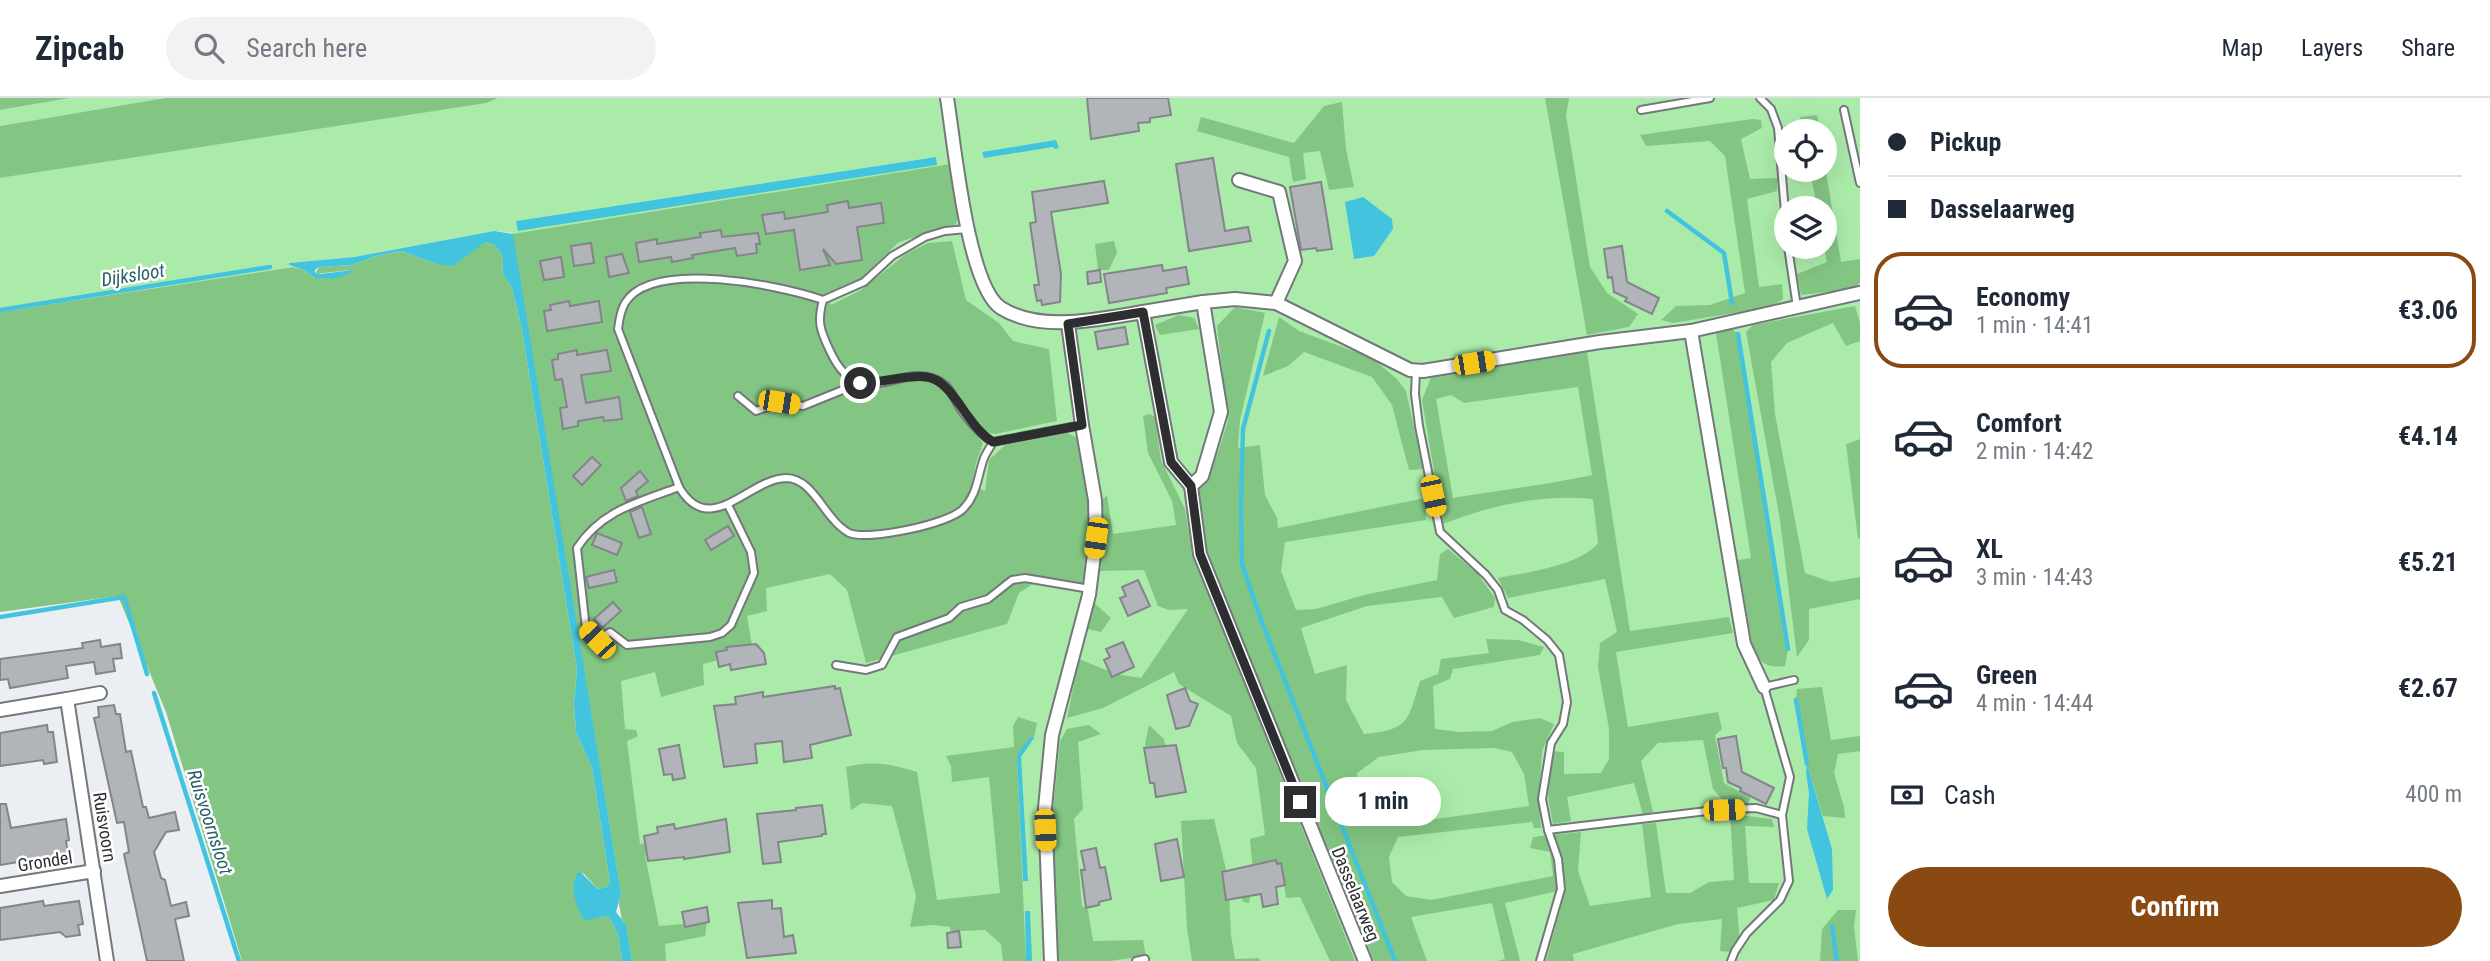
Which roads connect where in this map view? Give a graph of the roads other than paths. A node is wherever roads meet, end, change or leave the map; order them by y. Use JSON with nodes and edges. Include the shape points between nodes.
{"nodes":[{"id":1,"x":947,"y":98,"type":"edge"},
{"id":2,"x":1710,"y":98,"type":"edge"},
{"id":3,"x":1760,"y":98,"type":"edge"},
{"id":4,"x":1641,"y":110,"type":"dead end"},
{"id":5,"x":1844,"y":110,"type":"dead end"},
{"id":6,"x":1239,"y":180,"type":"dead end"},
{"id":7,"x":1860,"y":183,"type":"edge"},
{"id":8,"x":1784,"y":196,"type":"edge"},
{"id":9,"x":967,"y":229,"type":"junction"},
{"id":10,"x":1790,"y":259,"type":"edge"},
{"id":11,"x":1860,"y":293,"type":"edge"},
{"id":12,"x":823,"y":300,"type":"junction"},
{"id":13,"x":1203,"y":302,"type":"junction"},
{"id":14,"x":1276,"y":303,"type":"junction"},
{"id":15,"x":1797,"y":307,"type":"junction"},
{"id":16,"x":1143,"y":312,"type":"junction"},
{"id":17,"x":1068,"y":324,"type":"junction"},
{"id":18,"x":1691,"y":331,"type":"junction"},
{"id":19,"x":1416,"y":370,"type":"junction"},
{"id":20,"x":860,"y":383,"type":"junction"},
{"id":21,"x":738,"y":396,"type":"dead end"},
{"id":22,"x":1082,"y":425,"type":"junction"},
{"id":23,"x":993,"y":442,"type":"junction"},
{"id":24,"x":1191,"y":486,"type":"junction"},
{"id":25,"x":679,"y":487,"type":"junction"},
{"id":26,"x":728,"y":505,"type":"junction"},
{"id":27,"x":1090,"y":589,"type":"junction"},
{"id":28,"x":836,"y":665,"type":"dead end"},
{"id":29,"x":1794,"y":680,"type":"dead end"},
{"id":30,"x":1764,"y":687,"type":"junction"},
{"id":31,"x":100,"y":693,"type":"dead end"},
{"id":32,"x":67,"y":699,"type":"junction"},
{"id":33,"x":0,"y":710,"type":"edge"},
{"id":34,"x":1782,"y":815,"type":"junction"},
{"id":35,"x":1548,"y":830,"type":"junction"},
{"id":36,"x":94,"y":871,"type":"junction"},
{"id":37,"x":0,"y":886,"type":"edge"},
{"id":38,"x":1145,"y":960,"type":"edge"},
{"id":39,"x":107,"y":961,"type":"edge"},
{"id":40,"x":1051,"y":961,"type":"edge"},
{"id":41,"x":1136,"y":961,"type":"edge"},
{"id":42,"x":1365,"y":961,"type":"edge"},
{"id":43,"x":1541,"y":961,"type":"edge"},
{"id":44,"x":1731,"y":961,"type":"edge"}],
"edges":[{"from":1,"to":9,"type":"street"},
{"from":2,"to":4,"type":"lane"},
{"from":3,"to":8,"type":"lane","via":[[1771,109],[1778,128]]},
{"from":5,"to":7,"type":"lane"},
{"from":6,"to":14,"type":"street","via":[[1279,192],[1296,261]]},
{"from":9,"to":12,"type":"lane","via":[[925,237],[892,256],[864,282]]},
{"from":9,"to":17,"type":"street","via":[[977,266],[1000,307],[1023,317]]},
{"from":10,"to":15,"type":"lane"},
{"from":11,"to":15,"type":"street"},
{"from":12,"to":20,"type":"lane","via":[[819,325],[827,345],[846,377]]},
{"from":12,"to":25,"type":"lane","via":[[734,280],[703,279],[656,284],[636,292],[625,303],[618,329]]},
{"from":13,"to":14,"type":"street"},
{"from":13,"to":16,"type":"street"},
{"from":13,"to":24,"type":"street","via":[[1221,412],[1202,476]]},
{"from":14,"to":19,"type":"street"},
{"from":15,"to":18,"type":"street"},
{"from":16,"to":17,"type":"street"},
{"from":16,"to":24,"type":"street","via":[[1171,462]]},
{"from":17,"to":22,"type":"street"},
{"from":18,"to":19,"type":"street"},
{"from":18,"to":30,"type":"street","via":[[1744,644]]},
{"from":19,"to":35,"type":"lane","via":[[1419,426],[1440,532],[1486,575],[1505,610],[1547,640],[1559,655],[1567,702],[1547,762],[1542,799]]},
{"from":20,"to":21,"type":"lane","via":[[803,406],[779,402],[756,411]]},
{"from":20,"to":23,"type":"lane","via":[[928,377],[948,388],[982,435]]},
{"from":22,"to":23,"type":"lane"},
{"from":22,"to":27,"type":"street","via":[[1096,500]]},
{"from":23,"to":26,"type":"lane","via":[[983,459],[974,495],[961,512],[935,522],[872,536],[850,533],[800,481],[788,478],[768,481]]},
{"from":24,"to":42,"type":"street","name":"Dasselaarweg","via":[[1200,554]]},
{"from":25,"to":26,"type":"lane","via":[[699,506],[714,510]]},
{"from":25,"to":26,"type":"lane","via":[[617,510],[593,527],[577,548],[586,629],[597,640],[610,632],[627,645],[663,643],[710,637],[731,625],[754,573],[751,552]]},
{"from":27,"to":28,"type":"lane","via":[[1026,578],[1012,580],[988,599],[897,637],[882,665],[866,670]]},
{"from":27,"to":40,"type":"street","via":[[1052,735],[1045,808]]},
{"from":29,"to":30,"type":"lane"},
{"from":30,"to":34,"type":"lane","via":[[1790,777]]},
{"from":31,"to":32,"type":"street"},
{"from":32,"to":33,"type":"street"},
{"from":32,"to":36,"type":"street","name":"Ruisvoorn"},
{"from":34,"to":35,"type":"lane","via":[[1756,808],[1724,810]]},
{"from":34,"to":44,"type":"lane","via":[[1788,881],[1780,900],[1748,933]]},
{"from":35,"to":43,"type":"lane","via":[[1558,859],[1561,889]]},
{"from":36,"to":37,"type":"street","name":"Grondel"},
{"from":36,"to":39,"type":"street","name":"Ruisvoorn"},
{"from":38,"to":41,"type":"lane"}]}
